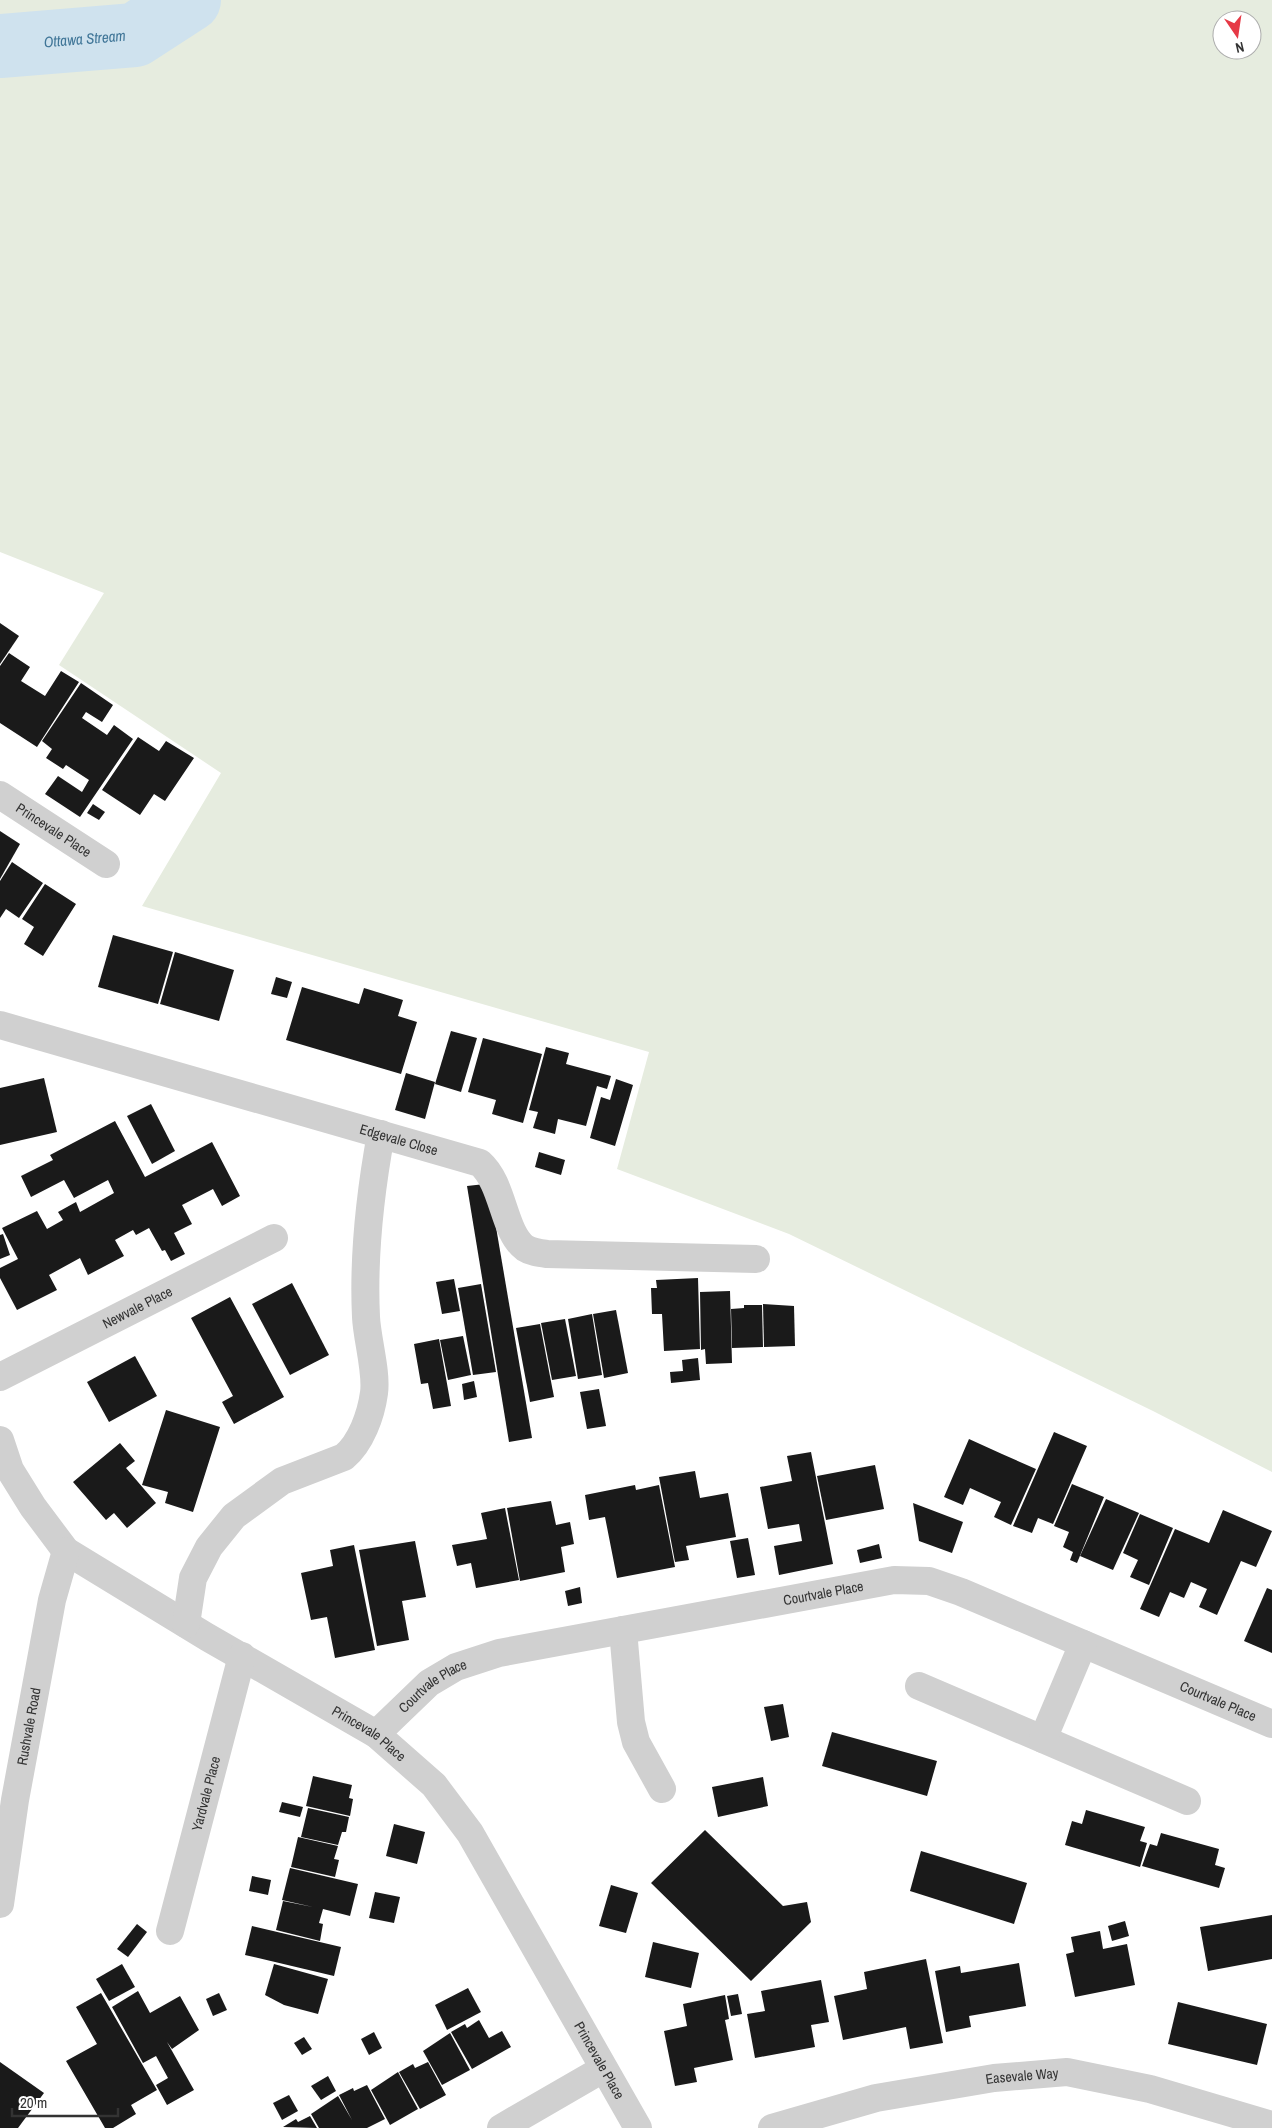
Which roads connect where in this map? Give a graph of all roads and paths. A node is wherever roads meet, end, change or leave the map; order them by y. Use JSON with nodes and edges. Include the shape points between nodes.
{"nodes":[{"id":1,"x":0,"y":795,"type":"edge"},
{"id":2,"x":106,"y":864,"type":"dead end"},
{"id":3,"x":0,"y":1025,"type":"edge"},
{"id":4,"x":381,"y":1134,"type":"junction"},
{"id":5,"x":274,"y":1238,"type":"dead end"},
{"id":6,"x":756,"y":1259,"type":"dead end"},
{"id":7,"x":0,"y":1377,"type":"edge"},
{"id":8,"x":0,"y":1440,"type":"edge"},
{"id":9,"x":66,"y":1551,"type":"junction"},
{"id":10,"x":186,"y":1624,"type":"junction"},
{"id":11,"x":623,"y":1630,"type":"junction"},
{"id":12,"x":1083,"y":1644,"type":"junction"},
{"id":13,"x":242,"y":1656,"type":"junction"},
{"id":14,"x":919,"y":1686,"type":"dead end"},
{"id":15,"x":1272,"y":1724,"type":"edge"},
{"id":16,"x":376,"y":1734,"type":"junction"},
{"id":17,"x":1043,"y":1739,"type":"junction"},
{"id":18,"x":662,"y":1788,"type":"dead end"},
{"id":19,"x":1187,"y":1801,"type":"dead end"},
{"id":20,"x":7,"y":1807,"type":"edge"},
{"id":21,"x":0,"y":1904,"type":"edge"},
{"id":22,"x":170,"y":1931,"type":"dead end"},
{"id":23,"x":603,"y":2069,"type":"junction"},
{"id":24,"x":1272,"y":2124,"type":"edge"},
{"id":25,"x":501,"y":2128,"type":"edge"},
{"id":26,"x":638,"y":2128,"type":"edge"},
{"id":27,"x":772,"y":2128,"type":"edge"}],
"edges":[{"from":1,"to":2,"type":"street","name":"Princevale Place"},
{"from":3,"to":4,"type":"street","name":"Edgevale Close"},
{"from":4,"to":6,"type":"street","name":"Edgevale Close","via":[[480,1163],[492,1177],[517,1239],[533,1252]]},
{"from":4,"to":10,"type":"street","via":[[368,1217],[366,1278],[366,1317],[375,1390],[359,1440],[344,1458],[282,1481],[234,1516],[209,1547],[193,1578]]},
{"from":5,"to":7,"type":"street","name":"Newvale Place"},
{"from":8,"to":9,"type":"street","name":"Princevale Place","via":[[10,1470]]},
{"from":9,"to":10,"type":"street","name":"Princevale Place"},
{"from":9,"to":20,"type":"street","name":"Rushvale Road","via":[[52,1600]]},
{"from":10,"to":13,"type":"street","name":"Princevale Place"},
{"from":11,"to":12,"type":"street","name":"Courtvale Place","via":[[894,1580],[928,1582],[961,1592]]},
{"from":11,"to":16,"type":"street","name":"Courtvale Place","via":[[499,1653],[456,1668],[430,1683]]},
{"from":11,"to":18,"type":"street","via":[[631,1722],[636,1742]]},
{"from":12,"to":15,"type":"street","name":"Courtvale Place"},
{"from":12,"to":17,"type":"street"},
{"from":13,"to":16,"type":"street","name":"Princevale Place"},
{"from":13,"to":22,"type":"street","name":"Yardvale Place"},
{"from":14,"to":17,"type":"street"},
{"from":16,"to":23,"type":"street","name":"Princevale Place","via":[[434,1785],[470,1833]]},
{"from":17,"to":19,"type":"street"},
{"from":20,"to":21,"type":"street","name":"Rushvale Road"},
{"from":23,"to":25,"type":"street"},
{"from":23,"to":26,"type":"street","name":"Princevale Place"},
{"from":24,"to":27,"type":"street","name":"Easevale Way","via":[[1150,2089],[1067,2072],[994,2078],[876,2098]]}]}
